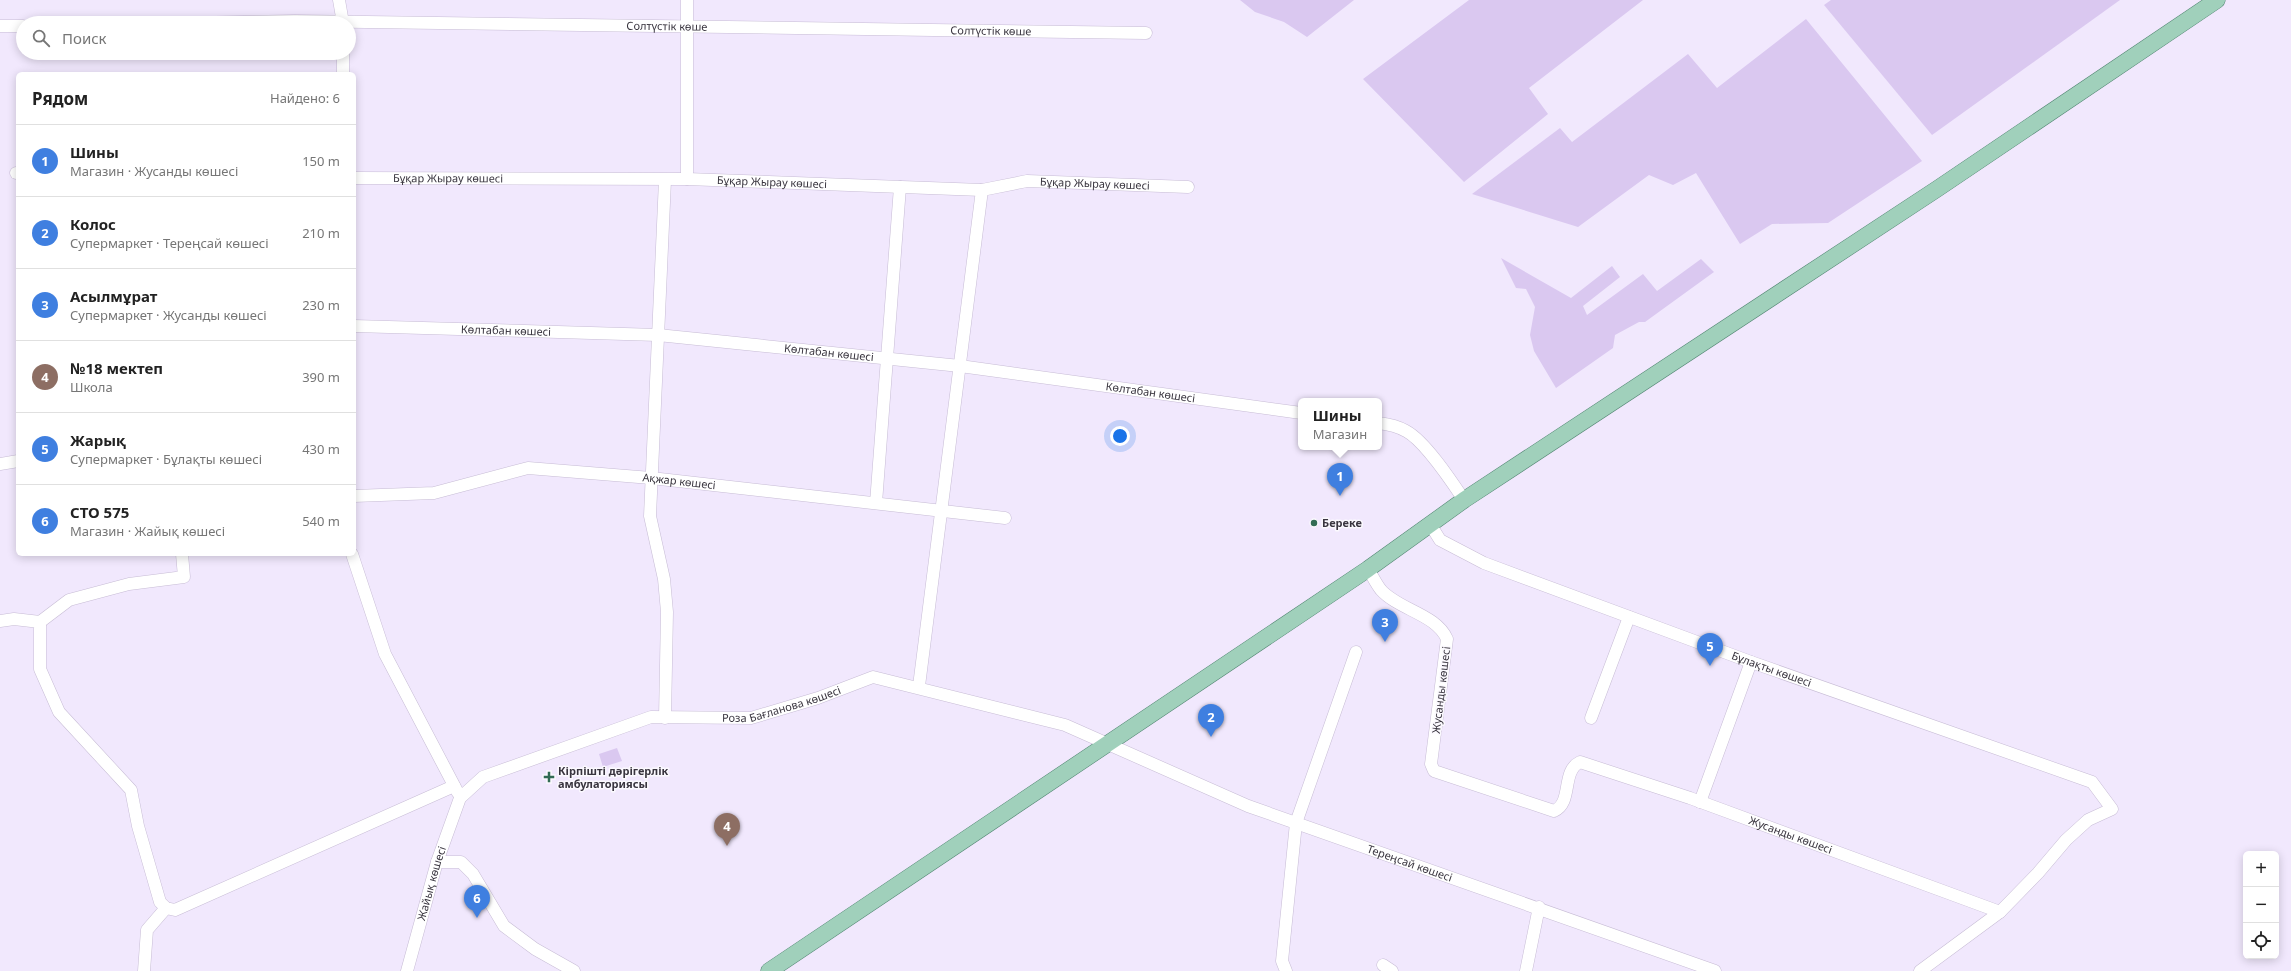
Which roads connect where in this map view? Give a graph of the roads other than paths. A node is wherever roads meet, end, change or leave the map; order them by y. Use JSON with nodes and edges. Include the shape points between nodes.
{"nodes":[{"id":1,"x":339,"y":0,"type":"edge"},
{"id":2,"x":687,"y":0,"type":"edge"},
{"id":3,"x":2218,"y":0,"type":"edge"},
{"id":4,"x":342,"y":16,"type":"edge"},
{"id":5,"x":356,"y":22,"type":"edge"},
{"id":6,"x":0,"y":26,"type":"edge"},
{"id":7,"x":16,"y":26,"type":"edge"},
{"id":8,"x":686,"y":27,"type":"junction"},
{"id":9,"x":1146,"y":33,"type":"dead end"},
{"id":10,"x":343,"y":60,"type":"edge"},
{"id":11,"x":342,"y":72,"type":"edge"},
{"id":12,"x":356,"y":178,"type":"edge"},
{"id":13,"x":687,"y":179,"type":"junction"},
{"id":14,"x":665,"y":180,"type":"junction"},
{"id":15,"x":900,"y":187,"type":"junction"},
{"id":16,"x":1188,"y":188,"type":"dead end"},
{"id":17,"x":982,"y":190,"type":"junction"},
{"id":18,"x":356,"y":326,"type":"edge"},
{"id":19,"x":658,"y":335,"type":"junction"},
{"id":20,"x":886,"y":359,"type":"junction"},
{"id":21,"x":960,"y":366,"type":"junction"},
{"id":22,"x":1298,"y":412,"type":"edge"},
{"id":23,"x":1382,"y":424,"type":"edge"},
{"id":24,"x":16,"y":462,"type":"edge"},
{"id":25,"x":0,"y":464,"type":"edge"},
{"id":26,"x":651,"y":478,"type":"junction"},
{"id":27,"x":356,"y":496,"type":"edge"},
{"id":28,"x":1464,"y":500,"type":"junction"},
{"id":29,"x":876,"y":503,"type":"junction"},
{"id":30,"x":941,"y":510,"type":"junction"},
{"id":31,"x":1005,"y":518,"type":"dead end"},
{"id":32,"x":1430,"y":524,"type":"junction"},
{"id":33,"x":182,"y":556,"type":"edge"},
{"id":34,"x":353,"y":556,"type":"edge"},
{"id":35,"x":1368,"y":568,"type":"junction"},
{"id":36,"x":1629,"y":617,"type":"junction"},
{"id":37,"x":0,"y":621,"type":"edge"},
{"id":38,"x":40,"y":622,"type":"junction"},
{"id":39,"x":1356,"y":652,"type":"dead end"},
{"id":40,"x":1751,"y":662,"type":"junction"},
{"id":41,"x":919,"y":686,"type":"junction"},
{"id":42,"x":665,"y":718,"type":"junction"},
{"id":43,"x":1590,"y":718,"type":"dead end"},
{"id":44,"x":1109,"y":743,"type":"junction"},
{"id":45,"x":454,"y":786,"type":"junction"},
{"id":46,"x":460,"y":798,"type":"junction"},
{"id":47,"x":1700,"y":802,"type":"junction"},
{"id":48,"x":1296,"y":823,"type":"junction"},
{"id":49,"x":437,"y":862,"type":"junction"},
{"id":50,"x":1538,"y":907,"type":"junction"},
{"id":51,"x":166,"y":908,"type":"junction"},
{"id":52,"x":2000,"y":912,"type":"junction"},
{"id":53,"x":144,"y":971,"type":"edge"},
{"id":54,"x":407,"y":971,"type":"edge"},
{"id":55,"x":574,"y":971,"type":"edge"},
{"id":56,"x":769,"y":971,"type":"edge"},
{"id":57,"x":1286,"y":971,"type":"edge"},
{"id":58,"x":1526,"y":971,"type":"edge"},
{"id":59,"x":1715,"y":971,"type":"edge"},
{"id":60,"x":1920,"y":971,"type":"edge"}],
"edges":[{"from":1,"to":4,"type":"street"},
{"from":2,"to":8,"type":"street"},
{"from":3,"to":28,"type":"main road"},
{"from":5,"to":8,"type":"street","name":"Солтүстік көше"},
{"from":6,"to":7,"type":"street"},
{"from":8,"to":9,"type":"street","name":"Солтүстік көше"},
{"from":8,"to":13,"type":"street"},
{"from":10,"to":11,"type":"street"},
{"from":12,"to":14,"type":"street","name":"Бұқар Жырау көшесі"},
{"from":13,"to":14,"type":"street","name":"Бұқар Жырау көшесі"},
{"from":13,"to":15,"type":"street","name":"Бұқар Жырау көшесі"},
{"from":14,"to":19,"type":"street"},
{"from":15,"to":17,"type":"street","name":"Бұқар Жырау көшесі"},
{"from":15,"to":20,"type":"street"},
{"from":16,"to":17,"type":"street","name":"Бұқар Жырау көшесі","via":[[1027,181]]},
{"from":17,"to":21,"type":"street"},
{"from":18,"to":19,"type":"street","name":"Көлтабан көшесі"},
{"from":19,"to":20,"type":"street","name":"Көлтабан көшесі"},
{"from":19,"to":26,"type":"street"},
{"from":20,"to":21,"type":"street","name":"Көлтабан көшесі"},
{"from":20,"to":29,"type":"street"},
{"from":21,"to":22,"type":"street","name":"Көлтабан көшесі"},
{"from":21,"to":30,"type":"street"},
{"from":23,"to":28,"type":"street","via":[[1406,431],[1417,439]]},
{"from":24,"to":25,"type":"street"},
{"from":26,"to":27,"type":"street","name":"Ақжар көшесі","via":[[528,468],[434,493]]},
{"from":26,"to":29,"type":"street","name":"Ақжар көшесі"},
{"from":26,"to":42,"type":"street","via":[[650,516],[664,579],[667,612]]},
{"from":28,"to":32,"type":"main road"},
{"from":29,"to":30,"type":"street","name":"Ақжар көшесі"},
{"from":30,"to":31,"type":"street","name":"Ақжар көшесі"},
{"from":30,"to":41,"type":"street"},
{"from":32,"to":35,"type":"main road"},
{"from":32,"to":36,"type":"street","name":"Бұлақты көшесі","via":[[1440,540],[1484,563]]},
{"from":33,"to":38,"type":"street","via":[[184,577],[129,584],[69,600]]},
{"from":34,"to":45,"type":"street","via":[[384,654]]},
{"from":35,"to":44,"type":"main road"},
{"from":35,"to":47,"type":"street","name":"Жусанды көшесі","via":[[1381,590],[1443,629],[1447,639],[1432,767],[1434,771],[1554,811],[1562,804],[1574,764],[1580,762]]},
{"from":36,"to":40,"type":"street","name":"Бұлақты көшесі"},
{"from":36,"to":43,"type":"street"},
{"from":37,"to":38,"type":"street","via":[[14,619]]},
{"from":38,"to":51,"type":"street","via":[[40,669],[59,712],[131,790],[138,826],[160,902]]},
{"from":39,"to":48,"type":"street"},
{"from":40,"to":47,"type":"street"},
{"from":40,"to":52,"type":"street","name":"Бұлақты көшесі","via":[[2092,782],[2112,810],[2088,820],[2066,840]]},
{"from":41,"to":42,"type":"street","name":"Роза Бағланова көшесі","via":[[873,677],[818,698],[751,718]]},
{"from":41,"to":44,"type":"street","name":"Роза Бағланова көшесі","via":[[1065,725]]},
{"from":42,"to":46,"type":"street","name":"Роза Бағланова көшесі","via":[[651,717],[483,778]]},
{"from":44,"to":48,"type":"street","name":"Тереңсай көшесі","via":[[1248,806]]},
{"from":44,"to":56,"type":"main road"},
{"from":45,"to":46,"type":"street"},
{"from":45,"to":51,"type":"street","via":[[175,910]]},
{"from":46,"to":49,"type":"street","name":"Жайық көшесі"},
{"from":47,"to":52,"type":"street","name":"Жусанды көшесі"},
{"from":48,"to":50,"type":"street","name":"Тереңсай көшесі"},
{"from":48,"to":57,"type":"street","via":[[1282,961]]},
{"from":49,"to":54,"type":"street","name":"Жайық көшесі"},
{"from":49,"to":55,"type":"street","via":[[461,862],[473,874],[504,926],[535,949]]},
{"from":50,"to":58,"type":"street"},
{"from":50,"to":59,"type":"street","name":"Тереңсай көшесі"},
{"from":51,"to":53,"type":"street","via":[[147,930]]},
{"from":52,"to":60,"type":"street"}]}
